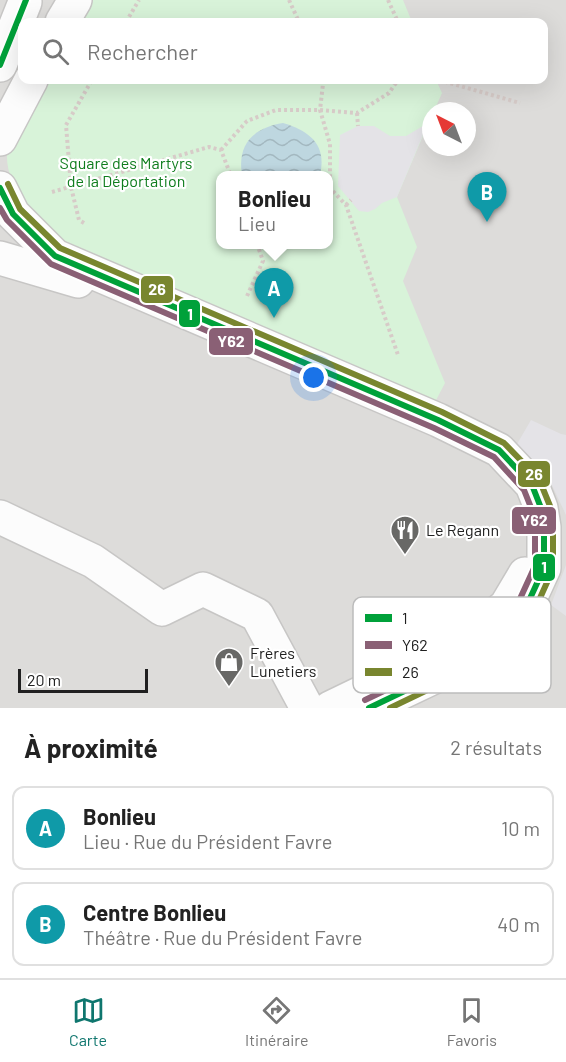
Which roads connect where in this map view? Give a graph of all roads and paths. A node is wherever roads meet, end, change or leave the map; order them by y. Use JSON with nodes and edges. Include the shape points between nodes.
{"nodes":[{"id":1,"x":75,"y":0,"type":"edge"},
{"id":2,"x":140,"y":0,"type":"edge"},
{"id":3,"x":289,"y":0,"type":"edge"},
{"id":4,"x":388,"y":0,"type":"edge"},
{"id":5,"x":26,"y":1,"type":"edge"},
{"id":6,"x":19,"y":18,"type":"edge"},
{"id":7,"x":64,"y":18,"type":"edge"},
{"id":8,"x":129,"y":18,"type":"edge"},
{"id":9,"x":296,"y":18,"type":"edge"},
{"id":10,"x":396,"y":18,"type":"edge"},
{"id":11,"x":18,"y":21,"type":"edge"},
{"id":12,"x":0,"y":30,"type":"edge"},
{"id":13,"x":0,"y":65,"type":"edge"},
{"id":14,"x":29,"y":84,"type":"edge"},
{"id":15,"x":90,"y":84,"type":"edge"},
{"id":16,"x":324,"y":84,"type":"edge"},
{"id":17,"x":395,"y":84,"type":"edge"},
{"id":18,"x":452,"y":84,"type":"edge"},
{"id":19,"x":519,"y":104,"type":"dead end"},
{"id":20,"x":320,"y":110,"type":"junction"},
{"id":21,"x":357,"y":113,"type":"junction"},
{"id":22,"x":358,"y":126,"type":"dead end"},
{"id":23,"x":0,"y":139,"type":"edge"},
{"id":24,"x":221,"y":150,"type":"junction"},
{"id":25,"x":229,"y":171,"type":"edge"},
{"id":26,"x":329,"y":171,"type":"edge"},
{"id":27,"x":71,"y":187,"type":"junction"},
{"id":28,"x":0,"y":188,"type":"edge"},
{"id":29,"x":52,"y":192,"type":"dead end"},
{"id":30,"x":333,"y":193,"type":"edge"},
{"id":31,"x":351,"y":200,"type":"dead end"},
{"id":32,"x":346,"y":205,"type":"junction"},
{"id":33,"x":87,"y":225,"type":"dead end"},
{"id":34,"x":259,"y":249,"type":"edge"},
{"id":35,"x":0,"y":258,"type":"edge"},
{"id":36,"x":247,"y":296,"type":"dead end"},
{"id":37,"x":398,"y":355,"type":"dead end"},
{"id":38,"x":0,"y":517,"type":"edge"},
{"id":39,"x":511,"y":597,"type":"edge"},
{"id":40,"x":530,"y":597,"type":"edge"},
{"id":41,"x":360,"y":693,"type":"edge"},
{"id":42,"x":400,"y":693,"type":"edge"},
{"id":43,"x":307,"y":708,"type":"edge"},
{"id":44,"x":330,"y":708,"type":"edge"},
{"id":45,"x":369,"y":708,"type":"edge"}],
"edges":[{"from":1,"to":7,"type":"street"},
{"from":2,"to":8,"type":"path"},
{"from":3,"to":9,"type":"path"},
{"from":4,"to":10,"type":"path"},
{"from":5,"to":6,"type":"street"},
{"from":5,"to":12,"type":"street"},
{"from":11,"to":13,"type":"street"},
{"from":14,"to":23,"type":"street"},
{"from":15,"to":27,"type":"path","via":[[66,125]]},
{"from":16,"to":20,"type":"path"},
{"from":17,"to":21,"type":"path","via":[[389,93]]},
{"from":18,"to":19,"type":"path"},
{"from":20,"to":21,"type":"path"},
{"from":20,"to":24,"type":"path","via":[[276,110],[247,121]]},
{"from":20,"to":26,"type":"path","via":[[330,144]]},
{"from":21,"to":22,"type":"path"},
{"from":24,"to":25,"type":"path"},
{"from":24,"to":27,"type":"path","via":[[209,147]]},
{"from":27,"to":29,"type":"path"},
{"from":27,"to":33,"type":"path","via":[[79,219]]},
{"from":28,"to":40,"type":"street","via":[[12,214],[55,256],[438,420],[499,450],[532,485],[541,507],[544,568]]},
{"from":30,"to":32,"type":"path"},
{"from":31,"to":32,"type":"path"},
{"from":32,"to":37,"type":"path"},
{"from":34,"to":36,"type":"path","via":[[263,261]]},
{"from":35,"to":39,"type":"street","via":[[69,277],[482,453],[504,470],[522,492],[531,526],[526,571]]},
{"from":38,"to":43,"type":"street","via":[[93,561],[162,609],[203,589],[257,615]]},
{"from":41,"to":44,"type":"street"},
{"from":42,"to":45,"type":"street"}]}
